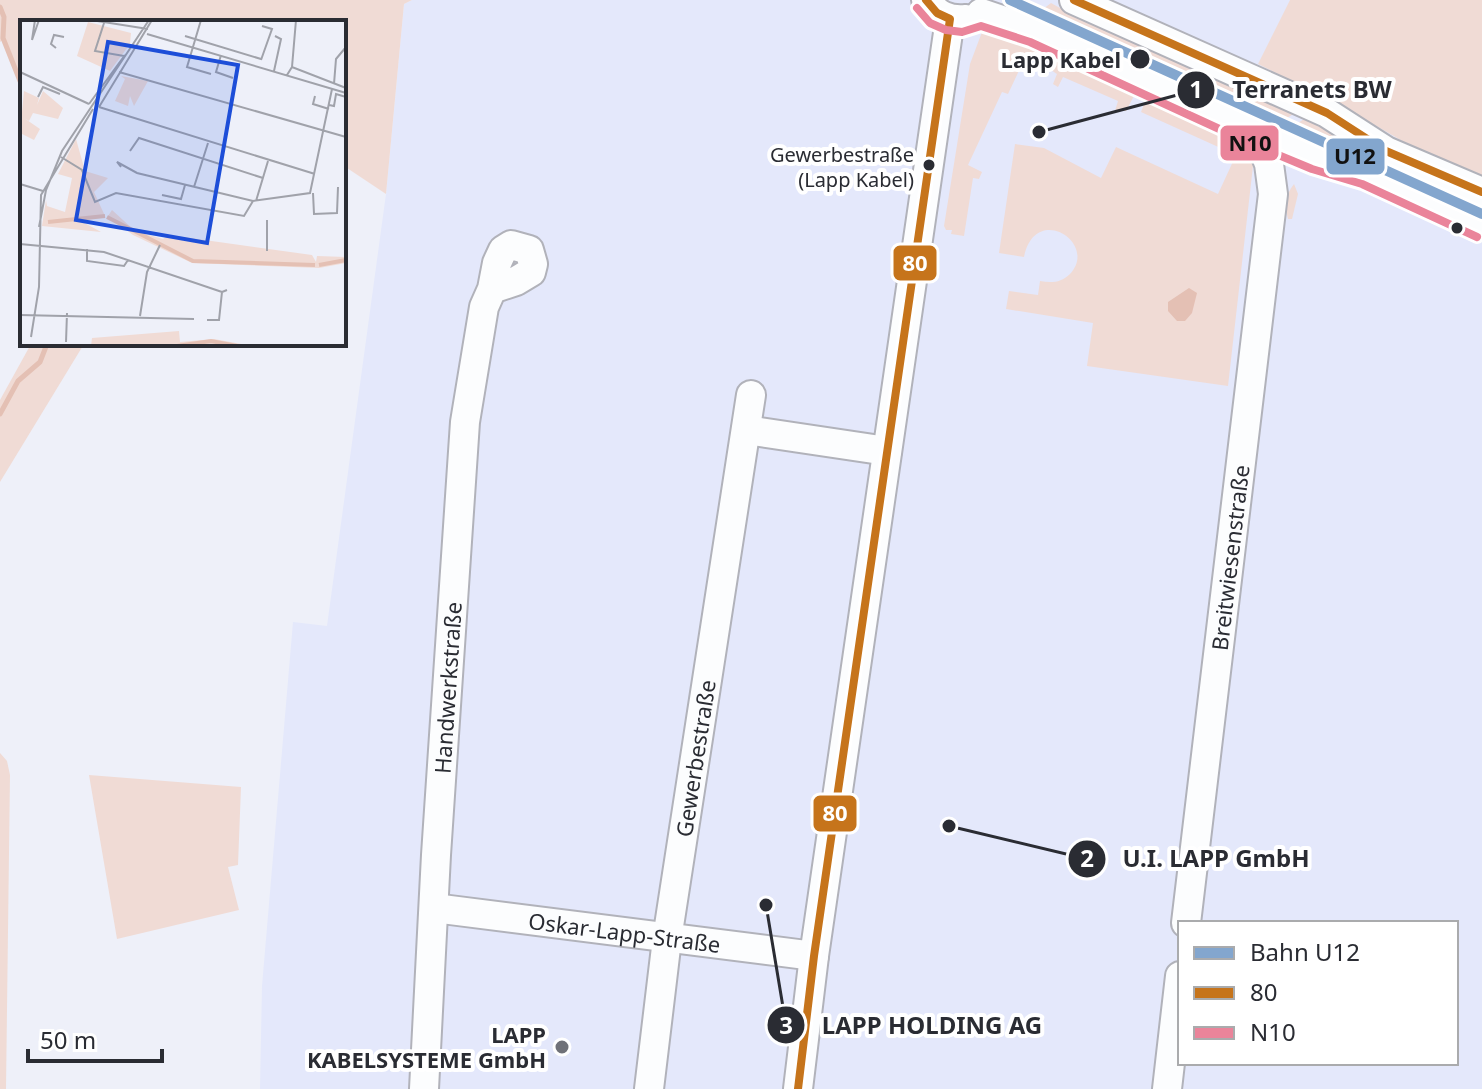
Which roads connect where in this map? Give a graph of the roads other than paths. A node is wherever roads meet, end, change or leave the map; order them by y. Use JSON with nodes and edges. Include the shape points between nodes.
{"nodes":[{"id":1,"x":926,"y":0,"type":"edge"},
{"id":2,"x":1074,"y":0,"type":"edge"},
{"id":3,"x":987,"y":7,"type":"edge"},
{"id":4,"x":950,"y":19,"type":"junction"},
{"id":5,"x":1257,"y":133,"type":"junction"},
{"id":6,"x":1317,"y":158,"type":"junction"},
{"id":7,"x":1482,"y":192,"type":"edge"},
{"id":8,"x":1273,"y":194,"type":"junction"},
{"id":9,"x":1482,"y":226,"type":"edge"},
{"id":10,"x":492,"y":289,"type":"dead end"},
{"id":11,"x":751,"y":395,"type":"dead end"},
{"id":12,"x":746,"y":430,"type":"junction"},
{"id":13,"x":887,"y":451,"type":"junction"},
{"id":14,"x":434,"y":908,"type":"junction"},
{"id":15,"x":1186,"y":921,"type":"edge"},
{"id":16,"x":667,"y":939,"type":"junction"},
{"id":17,"x":814,"y":956,"type":"junction"},
{"id":18,"x":1178,"y":993,"type":"edge"},
{"id":19,"x":424,"y":1089,"type":"edge"},
{"id":20,"x":649,"y":1089,"type":"edge"},
{"id":21,"x":798,"y":1089,"type":"edge"},
{"id":22,"x":1167,"y":1089,"type":"edge"}],
"edges":[{"from":1,"to":4,"type":"street"},
{"from":2,"to":7,"type":"street","via":[[1327,113],[1386,151]]},
{"from":3,"to":4,"type":"street","via":[[961,20]]},
{"from":3,"to":5,"type":"street"},
{"from":4,"to":13,"type":"street"},
{"from":5,"to":6,"type":"street"},
{"from":5,"to":8,"type":"street","name":"Breitwiesenstraße"},
{"from":6,"to":8,"type":"street","via":[[1289,172]]},
{"from":6,"to":9,"type":"street","via":[[1366,173]]},
{"from":8,"to":15,"type":"street","name":"Breitwiesenstraße"},
{"from":10,"to":14,"type":"street","name":"Handwerkstraße","via":[[484,307],[465,422]]},
{"from":11,"to":12,"type":"street","name":"Gewerbestraße"},
{"from":12,"to":13,"type":"street"},
{"from":12,"to":16,"type":"street","name":"Gewerbestraße"},
{"from":13,"to":17,"type":"street"},
{"from":14,"to":16,"type":"street","name":"Oskar-Lapp-Straße"},
{"from":14,"to":19,"type":"street","name":"Handwerkstraße"},
{"from":16,"to":17,"type":"street","name":"Oskar-Lapp-Straße"},
{"from":16,"to":20,"type":"street","name":"Gewerbestraße"},
{"from":17,"to":21,"type":"street"},
{"from":18,"to":22,"type":"street"}]}
